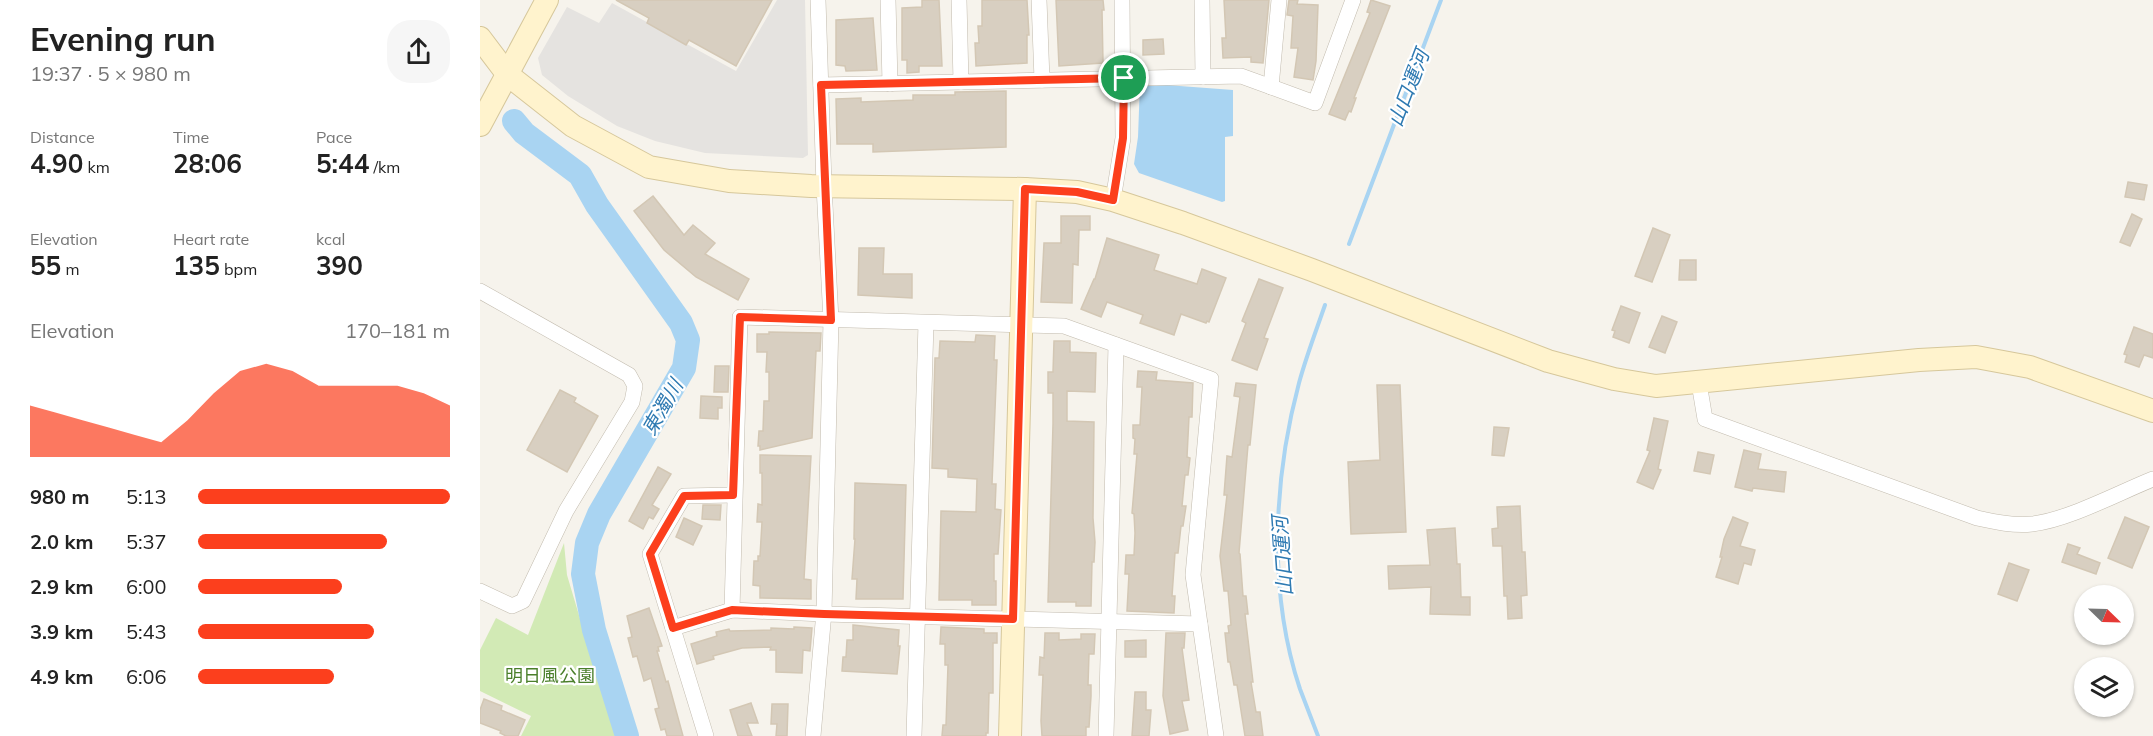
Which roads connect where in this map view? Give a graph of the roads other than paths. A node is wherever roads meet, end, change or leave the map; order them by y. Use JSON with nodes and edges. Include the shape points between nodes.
{"nodes":[{"id":1,"x":547,"y":0,"type":"edge"},
{"id":2,"x":818,"y":0,"type":"edge"},
{"id":3,"x":888,"y":0,"type":"edge"},
{"id":4,"x":959,"y":0,"type":"edge"},
{"id":5,"x":1039,"y":0,"type":"edge"},
{"id":6,"x":1122,"y":0,"type":"edge"},
{"id":7,"x":1202,"y":0,"type":"edge"},
{"id":8,"x":1279,"y":0,"type":"edge"},
{"id":9,"x":1353,"y":0,"type":"edge"},
{"id":10,"x":480,"y":38,"type":"edge"},
{"id":11,"x":508,"y":75,"type":"junction"},
{"id":12,"x":1203,"y":77,"type":"junction"},
{"id":13,"x":1124,"y":78,"type":"junction"},
{"id":14,"x":1042,"y":80,"type":"junction"},
{"id":15,"x":961,"y":82,"type":"junction"},
{"id":16,"x":891,"y":84,"type":"junction"},
{"id":17,"x":821,"y":85,"type":"junction"},
{"id":18,"x":1271,"y":87,"type":"junction"},
{"id":19,"x":480,"y":125,"type":"edge"},
{"id":20,"x":824,"y":186,"type":"junction"},
{"id":21,"x":1025,"y":189,"type":"junction"},
{"id":22,"x":1113,"y":200,"type":"junction"},
{"id":23,"x":480,"y":291,"type":"edge"},
{"id":24,"x":831,"y":320,"type":"junction"},
{"id":25,"x":926,"y":323,"type":"junction"},
{"id":26,"x":1021,"y":326,"type":"junction"},
{"id":27,"x":1116,"y":345,"type":"junction"},
{"id":28,"x":1699,"y":383,"type":"junction"},
{"id":29,"x":2153,"y":411,"type":"edge"},
{"id":30,"x":2153,"y":479,"type":"edge"},
{"id":31,"x":733,"y":495,"type":"junction"},
{"id":32,"x":480,"y":591,"type":"edge"},
{"id":33,"x":732,"y":610,"type":"junction"},
{"id":34,"x":824,"y":614,"type":"junction"},
{"id":35,"x":919,"y":617,"type":"junction"},
{"id":36,"x":1013,"y":619,"type":"junction"},
{"id":37,"x":1110,"y":621,"type":"junction"},
{"id":38,"x":1200,"y":624,"type":"junction"},
{"id":39,"x":673,"y":628,"type":"junction"},
{"id":40,"x":706,"y":736,"type":"edge"},
{"id":41,"x":813,"y":736,"type":"edge"},
{"id":42,"x":914,"y":736,"type":"edge"},
{"id":43,"x":1010,"y":736,"type":"edge"},
{"id":44,"x":1106,"y":736,"type":"edge"},
{"id":45,"x":1216,"y":736,"type":"edge"}],
"edges":[{"from":1,"to":11,"type":"street"},
{"from":2,"to":17,"type":"street"},
{"from":3,"to":16,"type":"street"},
{"from":4,"to":15,"type":"street"},
{"from":5,"to":14,"type":"street"},
{"from":6,"to":13,"type":"street"},
{"from":7,"to":12,"type":"street"},
{"from":8,"to":18,"type":"street"},
{"from":9,"to":18,"type":"street","via":[[1315,103]]},
{"from":10,"to":11,"type":"street"},
{"from":11,"to":19,"type":"street"},
{"from":11,"to":20,"type":"street","via":[[573,126],[649,167],[729,181]]},
{"from":12,"to":13,"type":"street"},
{"from":12,"to":18,"type":"street","via":[[1241,76]]},
{"from":13,"to":14,"type":"street"},
{"from":13,"to":22,"type":"street","via":[[1123,138]]},
{"from":14,"to":15,"type":"street"},
{"from":15,"to":16,"type":"street"},
{"from":16,"to":17,"type":"street"},
{"from":17,"to":20,"type":"street"},
{"from":20,"to":21,"type":"street"},
{"from":20,"to":24,"type":"street"},
{"from":21,"to":22,"type":"street","via":[[1077,192]]},
{"from":21,"to":26,"type":"street"},
{"from":22,"to":28,"type":"street","via":[[1301,266],[1548,361],[1656,387]]},
{"from":23,"to":32,"type":"street","via":[[629,375],[635,386],[632,402],[566,511],[523,601],[512,606]]},
{"from":24,"to":25,"type":"street"},
{"from":24,"to":31,"type":"street","via":[[740,317]]},
{"from":24,"to":34,"type":"street"},
{"from":25,"to":26,"type":"street"},
{"from":25,"to":35,"type":"street"},
{"from":26,"to":27,"type":"street","via":[[1064,326]]},
{"from":26,"to":36,"type":"street"},
{"from":27,"to":37,"type":"street"},
{"from":27,"to":38,"type":"street","via":[[1211,379],[1193,575]]},
{"from":28,"to":29,"type":"street","via":[[1976,357],[2030,367]]},
{"from":28,"to":30,"type":"street","via":[[1705,419],[1998,523],[2052,520]]},
{"from":31,"to":33,"type":"street"},
{"from":31,"to":39,"type":"street","via":[[684,496],[650,554]]},
{"from":33,"to":34,"type":"street"},
{"from":33,"to":39,"type":"street"},
{"from":34,"to":35,"type":"street"},
{"from":34,"to":41,"type":"street"},
{"from":35,"to":36,"type":"street"},
{"from":35,"to":42,"type":"street"},
{"from":36,"to":37,"type":"street"},
{"from":36,"to":43,"type":"street"},
{"from":37,"to":38,"type":"street"},
{"from":37,"to":44,"type":"street"},
{"from":38,"to":45,"type":"street"},
{"from":39,"to":40,"type":"street"}]}
